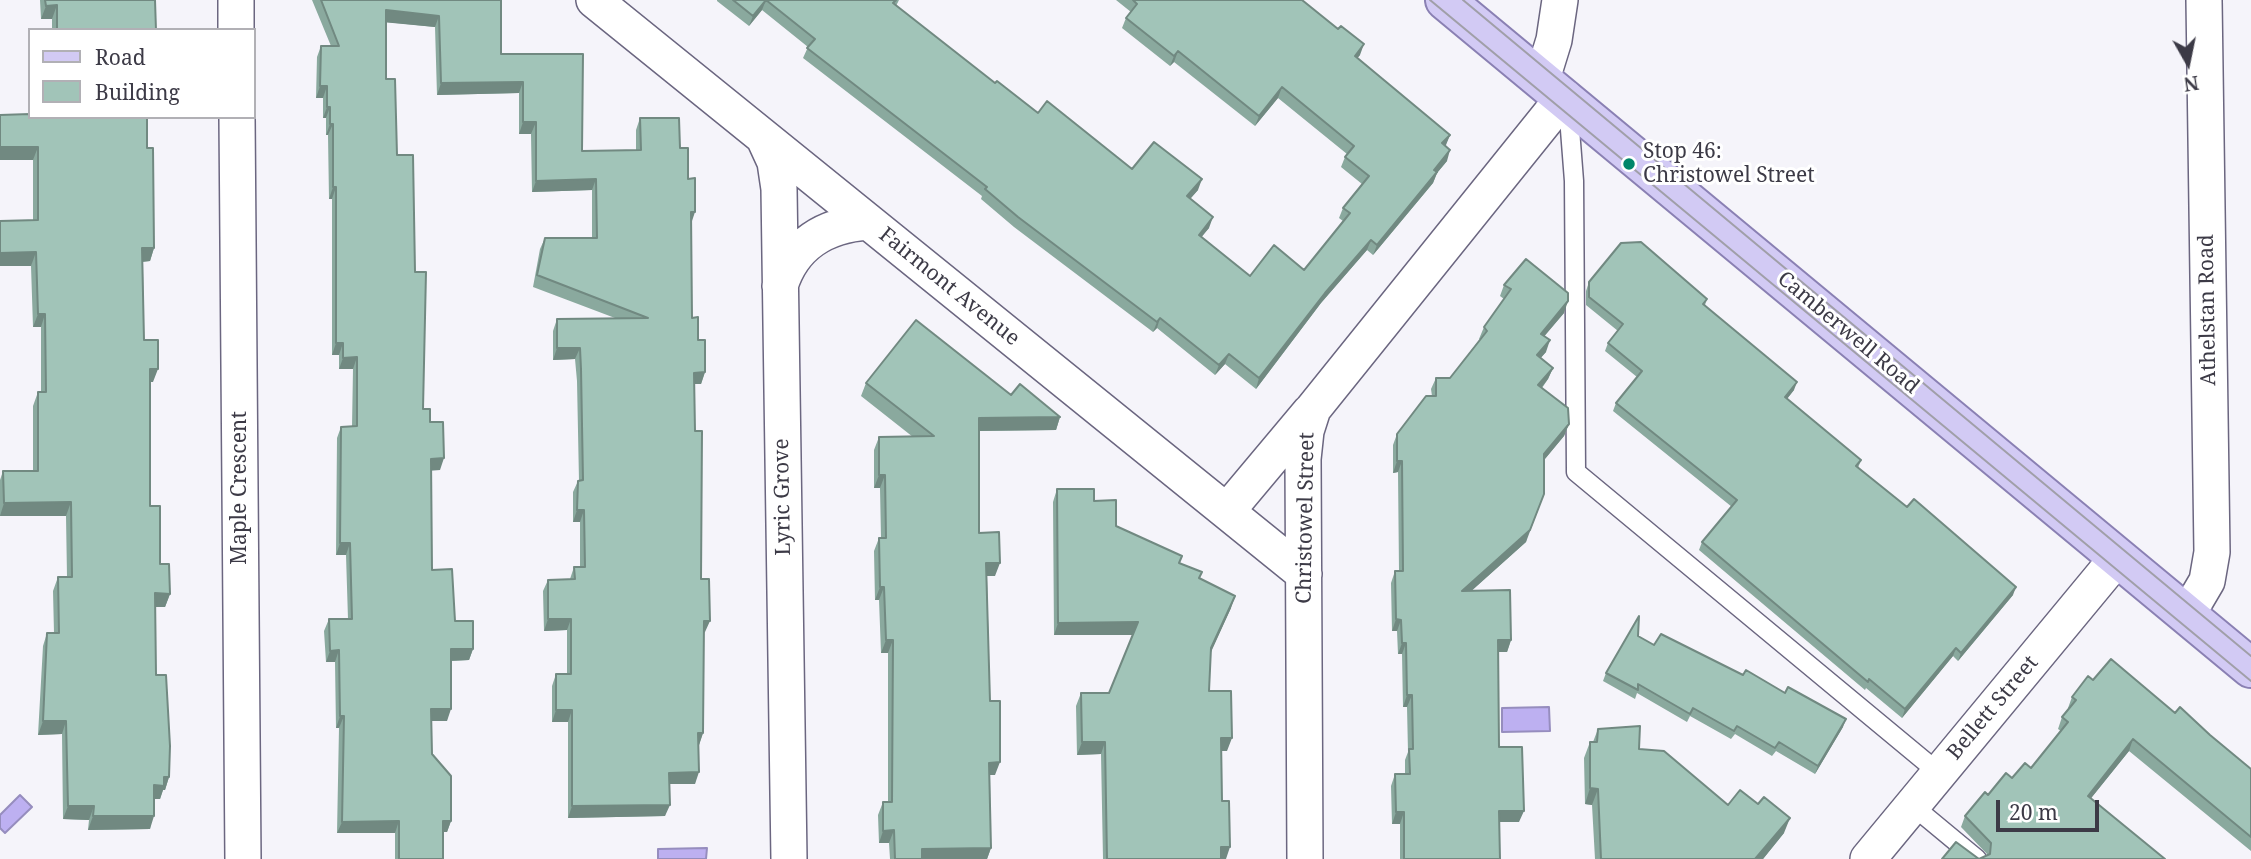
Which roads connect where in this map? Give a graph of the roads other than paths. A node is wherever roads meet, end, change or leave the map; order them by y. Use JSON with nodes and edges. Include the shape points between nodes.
{"nodes":[{"id":1,"x":236,"y":0,"type":"edge"},
{"id":2,"x":594,"y":0,"type":"edge"},
{"id":3,"x":1445,"y":0,"type":"edge"},
{"id":4,"x":1560,"y":0,"type":"edge"},
{"id":5,"x":2204,"y":0,"type":"edge"},
{"id":6,"x":236,"y":28,"type":"edge"},
{"id":7,"x":1558,"y":92,"type":"junction"},
{"id":8,"x":237,"y":119,"type":"edge"},
{"id":9,"x":764,"y":138,"type":"junction"},
{"id":10,"x":868,"y":222,"type":"junction"},
{"id":11,"x":780,"y":286,"type":"junction"},
{"id":12,"x":1313,"y":409,"type":"junction"},
{"id":13,"x":1227,"y":511,"type":"junction"},
{"id":14,"x":2118,"y":557,"type":"junction"},
{"id":15,"x":1304,"y":574,"type":"junction"},
{"id":16,"x":2187,"y":615,"type":"junction"},
{"id":17,"x":2251,"y":668,"type":"edge"},
{"id":18,"x":1939,"y":773,"type":"junction"},
{"id":19,"x":1913,"y":806,"type":"junction"},
{"id":20,"x":243,"y":859,"type":"edge"},
{"id":21,"x":789,"y":859,"type":"edge"},
{"id":22,"x":1305,"y":859,"type":"edge"},
{"id":23,"x":1868,"y":859,"type":"edge"},
{"id":24,"x":1977,"y":859,"type":"edge"}],
"edges":[{"from":1,"to":6,"type":"street"},
{"from":2,"to":9,"type":"street","name":"Fairmont Avenue"},
{"from":3,"to":7,"type":"main road","name":"Camberwell Road"},
{"from":4,"to":7,"type":"street","via":[[1554,40]]},
{"from":5,"to":16,"type":"street","name":"Athelstan Road","via":[[2212,552],[2207,581]]},
{"from":7,"to":12,"type":"street","name":"Christowel Street"},
{"from":7,"to":14,"type":"main road","name":"Camberwell Road"},
{"from":7,"to":18,"type":"lane","via":[[1574,181],[1576,472]]},
{"from":8,"to":20,"type":"street","name":"Maple Crescent"},
{"from":9,"to":10,"type":"street","name":"Fairmont Avenue"},
{"from":9,"to":11,"type":"street","name":"Lyric Grove","via":[[775,162],[779,189]]},
{"from":10,"to":11,"type":"street","via":[[833,228],[812,239],[788,264]]},
{"from":10,"to":13,"type":"street","name":"Fairmont Avenue"},
{"from":11,"to":21,"type":"street","name":"Lyric Grove"},
{"from":12,"to":13,"type":"street"},
{"from":12,"to":15,"type":"street","name":"Christowel Street","via":[[1304,444]]},
{"from":13,"to":15,"type":"street","name":"Fairmont Avenue"},
{"from":14,"to":16,"type":"main road","name":"Camberwell Road"},
{"from":14,"to":18,"type":"street","name":"Bellett Street"},
{"from":15,"to":22,"type":"street","name":"Christowel Street"},
{"from":16,"to":17,"type":"main road","name":"Camberwell Road"},
{"from":18,"to":19,"type":"street","name":"Bellett Street"},
{"from":19,"to":23,"type":"street","name":"Bellett Street"},
{"from":19,"to":24,"type":"lane"}]}
